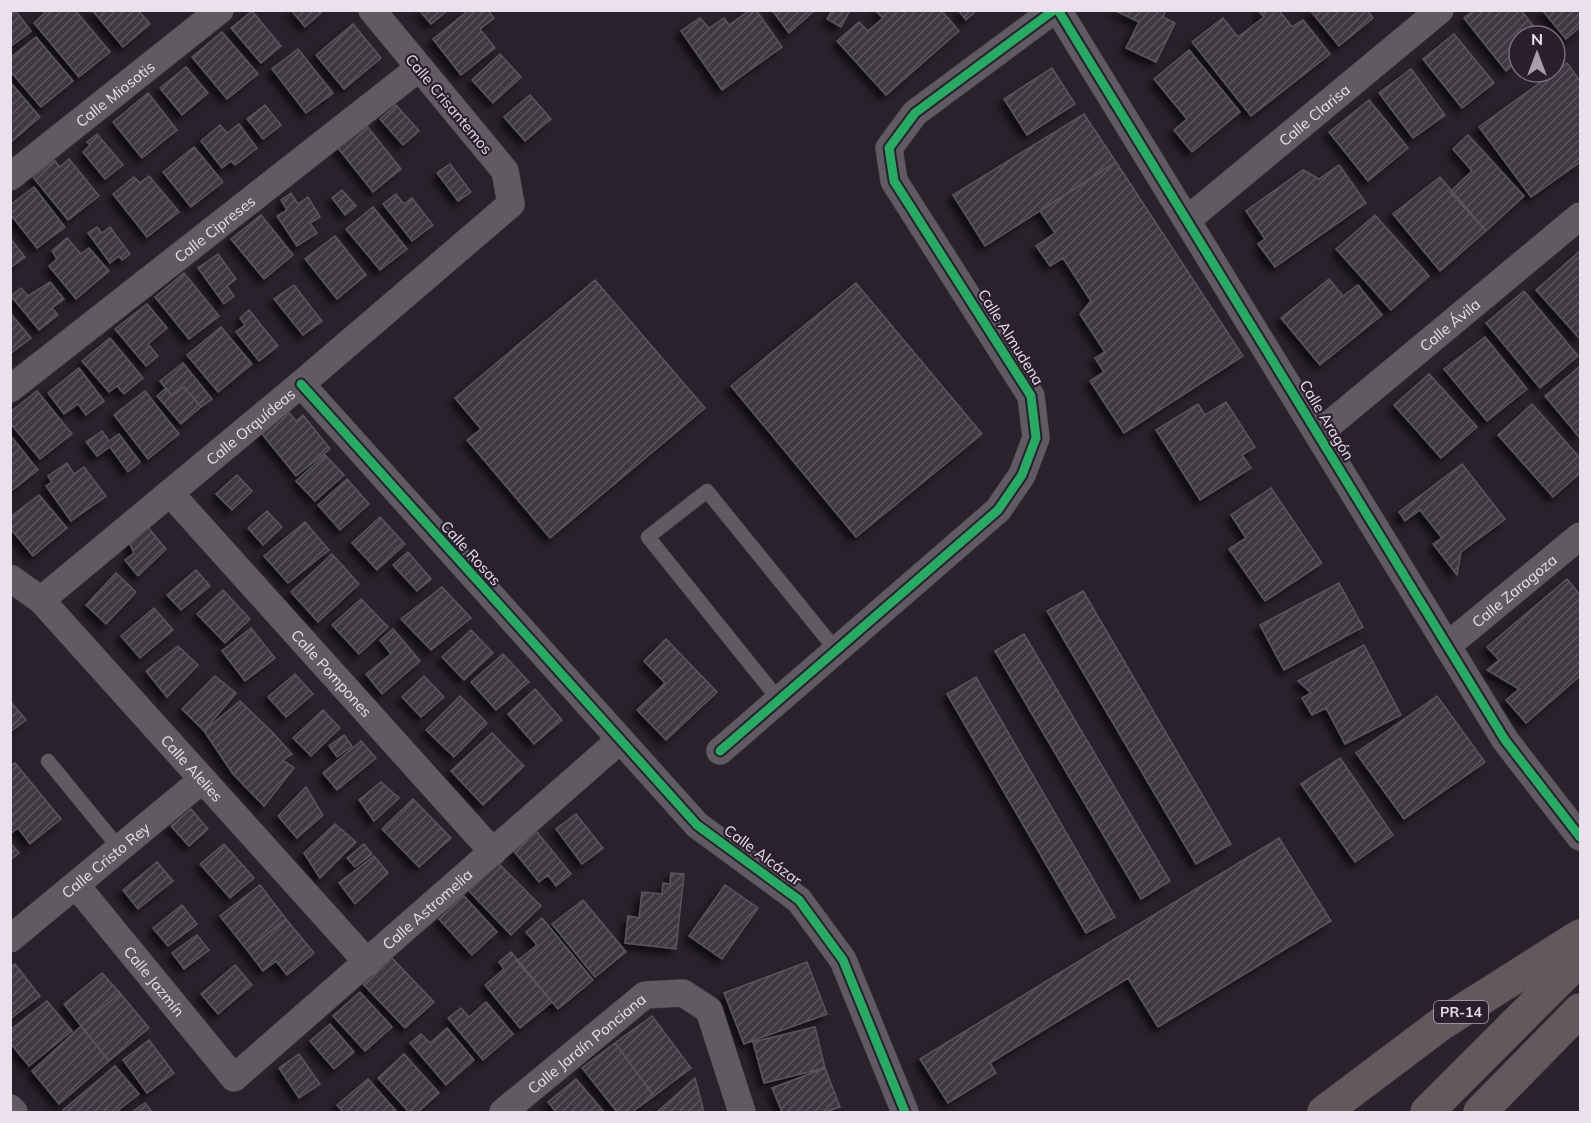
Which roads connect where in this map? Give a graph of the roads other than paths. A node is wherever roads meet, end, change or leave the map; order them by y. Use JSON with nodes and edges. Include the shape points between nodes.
{"nodes":[{"id":1,"x":220,"y":10,"type":"edge"},
{"id":2,"x":372,"y":10,"type":"edge"},
{"id":3,"x":1056,"y":10,"type":"edge"},
{"id":4,"x":1440,"y":10,"type":"edge"},
{"id":5,"x":419,"y":68,"type":"junction"},
{"id":6,"x":10,"y":177,"type":"edge"},
{"id":7,"x":511,"y":204,"type":"joint"},
{"id":8,"x":1581,"y":216,"type":"edge"},
{"id":9,"x":1187,"y":220,"type":"junction"},
{"id":10,"x":301,"y":384,"type":"junction"},
{"id":11,"x":10,"y":389,"type":"edge"},
{"id":12,"x":1318,"y":434,"type":"junction"},
{"id":13,"x":170,"y":493,"type":"junction"},
{"id":14,"x":1581,"y":536,"type":"edge"},
{"id":15,"x":10,"y":578,"type":"edge"},
{"id":16,"x":41,"y":600,"type":"junction"},
{"id":17,"x":1447,"y":646,"type":"junction"},
{"id":18,"x":836,"y":650,"type":"junction"},
{"id":19,"x":779,"y":700,"type":"junction"},
{"id":20,"x":620,"y":740,"type":"junction"},
{"id":21,"x":720,"y":751,"type":"dead end"},
{"id":22,"x":48,"y":761,"type":"dead end"},
{"id":23,"x":202,"y":780,"type":"junction"},
{"id":24,"x":1581,"y":837,"type":"edge"},
{"id":25,"x":120,"y":849,"type":"junction"},
{"id":26,"x":493,"y":852,"type":"junction"},
{"id":27,"x":76,"y":885,"type":"junction"},
{"id":28,"x":1581,"y":936,"type":"edge"},
{"id":29,"x":10,"y":939,"type":"edge"},
{"id":30,"x":1581,"y":959,"type":"edge"},
{"id":31,"x":368,"y":963,"type":"junction"},
{"id":32,"x":1581,"y":1011,"type":"edge"},
{"id":33,"x":234,"y":1078,"type":"joint"},
{"id":34,"x":10,"y":1108,"type":"edge"},
{"id":35,"x":14,"y":1113,"type":"edge"},
{"id":36,"x":503,"y":1113,"type":"edge"},
{"id":37,"x":742,"y":1113,"type":"edge"},
{"id":38,"x":904,"y":1113,"type":"edge"},
{"id":39,"x":1324,"y":1113,"type":"edge"},
{"id":40,"x":1427,"y":1113,"type":"edge"},
{"id":41,"x":1480,"y":1113,"type":"edge"}],
"edges":[{"from":1,"to":6,"type":"street","name":"Calle Miosotis"},
{"from":2,"to":5,"type":"street","name":"Calle Crisantemos"},
{"from":3,"to":9,"type":"street","name":"Calle Aragón"},
{"from":3,"to":18,"type":"street","name":"Calle Almudena","via":[[915,113],[889,148],[894,181],[1031,396],[1036,438],[1022,475],[998,510]]},
{"from":4,"to":9,"type":"street","name":"Calle Clarisa"},
{"from":5,"to":7,"type":"street","name":"Calle Crisantemos","via":[[506,171]]},
{"from":5,"to":11,"type":"street","name":"Calle Cipreses"},
{"from":7,"to":10,"type":"street","name":"Calle Orquídeas"},
{"from":8,"to":12,"type":"street","name":"Calle Ávila"},
{"from":9,"to":12,"type":"street","name":"Calle Aragón"},
{"from":10,"to":13,"type":"street","name":"Calle Orquídeas"},
{"from":10,"to":20,"type":"street","name":"Calle Rosas"},
{"from":12,"to":17,"type":"street","name":"Calle Aragón"},
{"from":13,"to":16,"type":"street","name":"Calle Orquídeas"},
{"from":13,"to":26,"type":"street","name":"Calle Pompones"},
{"from":14,"to":17,"type":"street","name":"Calle Zaragoza"},
{"from":15,"to":16,"type":"street","name":"Calle Alelies"},
{"from":16,"to":23,"type":"street","name":"Calle Alelies"},
{"from":17,"to":24,"type":"street","name":"Calle Aragón","via":[[1505,740]]},
{"from":18,"to":19,"type":"street","name":"Calle Almudena"},
{"from":18,"to":19,"type":"lane","via":[[707,491],[648,537]]},
{"from":19,"to":21,"type":"street","name":"Calle Almudena"},
{"from":20,"to":26,"type":"street","name":"Calle Astromelia"},
{"from":20,"to":38,"type":"street","name":"Calle Alcázar","via":[[697,825],[799,900],[843,960]]},
{"from":22,"to":25,"type":"lane"},
{"from":23,"to":25,"type":"street","name":"Calle Cristo Rey"},
{"from":23,"to":31,"type":"street","name":"Calle Alelies"},
{"from":25,"to":27,"type":"street","name":"Calle Cristo Rey"},
{"from":26,"to":31,"type":"street","name":"Calle Astromelia"},
{"from":27,"to":29,"type":"street","name":"Calle Cristo Rey"},
{"from":27,"to":33,"type":"street","name":"Calle Jazmín"},
{"from":28,"to":39,"type":"main road","number":"PR-14","via":[[1441,1024]]},
{"from":30,"to":40,"type":"main road"},
{"from":31,"to":33,"type":"street","name":"Calle Astromelia"},
{"from":32,"to":41,"type":"main road"},
{"from":34,"to":35,"type":"street"},
{"from":36,"to":37,"type":"street","name":"Calle Jardín Ponciana","via":[[645,995],[683,993],[709,1010]]}]}
